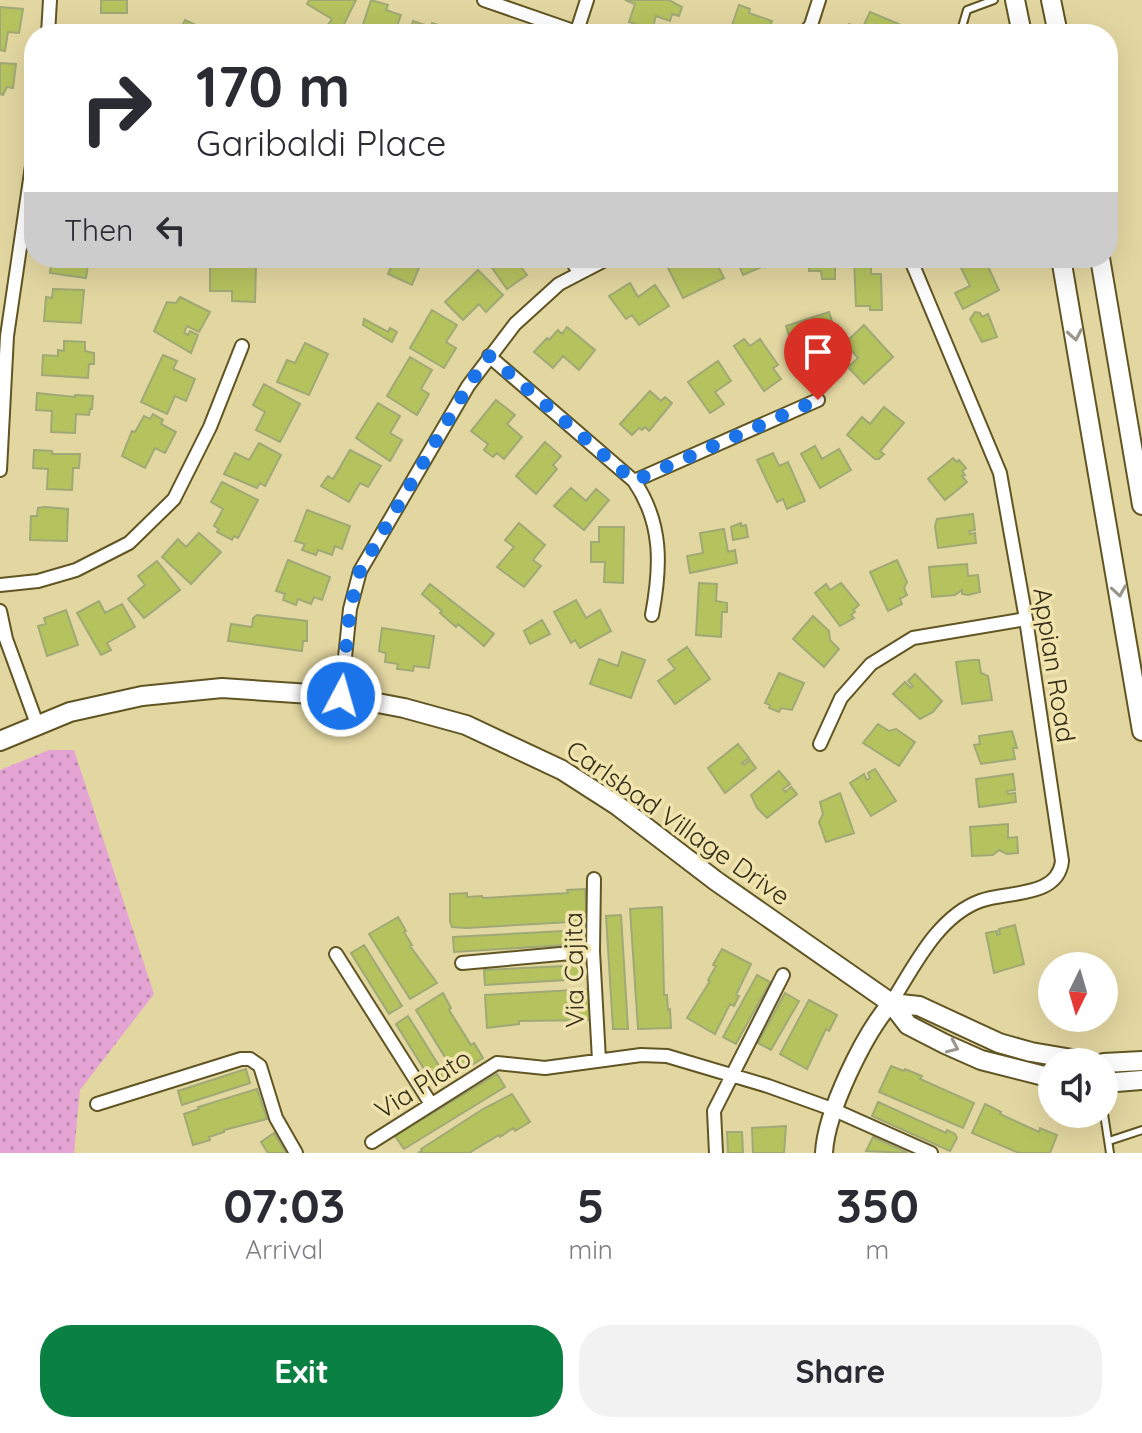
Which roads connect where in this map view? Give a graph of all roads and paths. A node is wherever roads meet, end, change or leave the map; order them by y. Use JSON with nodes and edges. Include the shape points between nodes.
{"nodes":[{"id":1,"x":50,"y":0,"type":"edge"},
{"id":2,"x":484,"y":0,"type":"edge"},
{"id":3,"x":587,"y":0,"type":"edge"},
{"id":4,"x":819,"y":0,"type":"edge"},
{"id":5,"x":994,"y":0,"type":"edge"},
{"id":6,"x":1015,"y":0,"type":"edge"},
{"id":7,"x":1051,"y":0,"type":"edge"},
{"id":8,"x":49,"y":24,"type":"edge"},
{"id":9,"x":552,"y":24,"type":"edge"},
{"id":10,"x":580,"y":24,"type":"edge"},
{"id":11,"x":811,"y":24,"type":"edge"},
{"id":12,"x":963,"y":24,"type":"edge"},
{"id":13,"x":1020,"y":24,"type":"edge"},
{"id":14,"x":1056,"y":24,"type":"edge"},
{"id":15,"x":24,"y":220,"type":"edge"},
{"id":16,"x":576,"y":268,"type":"edge"},
{"id":17,"x":588,"y":268,"type":"edge"},
{"id":18,"x":914,"y":268,"type":"edge"},
{"id":19,"x":1063,"y":268,"type":"edge"},
{"id":20,"x":1102,"y":268,"type":"edge"},
{"id":21,"x":579,"y":272,"type":"junction"},
{"id":22,"x":242,"y":346,"type":"dead end"},
{"id":23,"x":489,"y":356,"type":"junction"},
{"id":24,"x":818,"y":400,"type":"dead end"},
{"id":25,"x":0,"y":470,"type":"edge"},
{"id":26,"x":634,"y":481,"type":"junction"},
{"id":27,"x":1142,"y":505,"type":"edge"},
{"id":28,"x":0,"y":585,"type":"edge"},
{"id":29,"x":0,"y":611,"type":"edge"},
{"id":30,"x":652,"y":615,"type":"dead end"},
{"id":31,"x":1026,"y":619,"type":"junction"},
{"id":32,"x":341,"y":696,"type":"junction"},
{"id":33,"x":37,"y":724,"type":"junction"},
{"id":34,"x":1142,"y":731,"type":"edge"},
{"id":35,"x":0,"y":741,"type":"edge"},
{"id":36,"x":820,"y":744,"type":"dead end"},
{"id":37,"x":594,"y":879,"type":"dead end"},
{"id":38,"x":593,"y":951,"type":"junction"},
{"id":39,"x":336,"y":954,"type":"dead end"},
{"id":40,"x":462,"y":963,"type":"dead end"},
{"id":41,"x":783,"y":975,"type":"dead end"},
{"id":42,"x":891,"y":1003,"type":"junction"},
{"id":43,"x":1038,"y":1053,"type":"edge"},
{"id":44,"x":599,"y":1060,"type":"junction"},
{"id":45,"x":1142,"y":1061,"type":"edge"},
{"id":46,"x":1118,"y":1062,"type":"edge"},
{"id":47,"x":1038,"y":1074,"type":"edge"},
{"id":48,"x":733,"y":1075,"type":"junction"},
{"id":49,"x":1142,"y":1080,"type":"edge"},
{"id":50,"x":1118,"y":1082,"type":"edge"},
{"id":51,"x":97,"y":1104,"type":"dead end"},
{"id":52,"x":431,"y":1104,"type":"junction"},
{"id":53,"x":832,"y":1109,"type":"junction"},
{"id":54,"x":1107,"y":1128,"type":"edge"},
{"id":55,"x":1142,"y":1130,"type":"edge"},
{"id":56,"x":1109,"y":1141,"type":"junction"},
{"id":57,"x":372,"y":1142,"type":"dead end"},
{"id":58,"x":296,"y":1153,"type":"edge"},
{"id":59,"x":716,"y":1153,"type":"edge"},
{"id":60,"x":824,"y":1153,"type":"edge"},
{"id":61,"x":931,"y":1153,"type":"edge"},
{"id":62,"x":1110,"y":1153,"type":"edge"}],
"edges":[{"from":1,"to":8,"type":"street"},
{"from":2,"to":9,"type":"street"},
{"from":3,"to":10,"type":"street"},
{"from":4,"to":11,"type":"street"},
{"from":5,"to":12,"type":"lane","via":[[967,10]]},
{"from":6,"to":13,"type":"main road"},
{"from":7,"to":14,"type":"main road"},
{"from":15,"to":25,"type":"street","via":[[7,336]]},
{"from":16,"to":21,"type":"street"},
{"from":17,"to":21,"type":"street"},
{"from":18,"to":31,"type":"street","name":"Appian Road","via":[[1000,473]]},
{"from":19,"to":34,"type":"main road","one_way":true},
{"from":20,"to":27,"type":"main road"},
{"from":21,"to":23,"type":"street","via":[[515,324]]},
{"from":22,"to":28,"type":"street","via":[[174,499],[129,543],[76,570]]},
{"from":23,"to":26,"type":"street"},
{"from":23,"to":32,"type":"street","via":[[360,571],[350,609]]},
{"from":24,"to":26,"type":"street"},
{"from":26,"to":30,"type":"street","via":[[648,501],[657,536]]},
{"from":29,"to":33,"type":"street"},
{"from":31,"to":36,"type":"street","via":[[913,638],[871,664],[841,698]]},
{"from":31,"to":42,"type":"street","name":"Appian Road","via":[[1060,873],[1050,885],[966,908],[931,941]]},
{"from":32,"to":33,"type":"main road","name":"Carlsbad Village Drive","via":[[222,688],[142,696]]},
{"from":32,"to":42,"type":"main road","name":"Carlsbad Village Drive","via":[[466,725],[562,770]]},
{"from":33,"to":35,"type":"main road","name":"Carlsbad Village Drive"},
{"from":37,"to":38,"type":"street","name":"Via Cajita"},
{"from":38,"to":40,"type":"street"},
{"from":38,"to":44,"type":"street","name":"Via Cajita"},
{"from":39,"to":52,"type":"street"},
{"from":41,"to":48,"type":"street"},
{"from":42,"to":43,"type":"main road","name":"Carlsbad Village Drive","via":[[919,1006],[999,1043]]},
{"from":42,"to":47,"type":"main road","name":"Carlsbad Village Drive","one_way":true,"via":[[908,1025],[945,1044],[981,1060]]},
{"from":42,"to":53,"type":"street"},
{"from":44,"to":48,"type":"street","name":"Via Plato","via":[[667,1056]]},
{"from":44,"to":52,"type":"street","name":"Via Plato","via":[[545,1068],[497,1063]]},
{"from":45,"to":46,"type":"main road"},
{"from":48,"to":53,"type":"street","name":"Via Plato"},
{"from":48,"to":59,"type":"street","via":[[714,1111]]},
{"from":49,"to":50,"type":"main road"},
{"from":51,"to":58,"type":"street","via":[[250,1059],[260,1066],[276,1118]]},
{"from":52,"to":57,"type":"street","name":"Via Plato"},
{"from":53,"to":60,"type":"street"},
{"from":53,"to":61,"type":"street","name":"Via Plato"},
{"from":54,"to":56,"type":"lane"},
{"from":55,"to":56,"type":"lane"},
{"from":56,"to":62,"type":"lane"}]}
